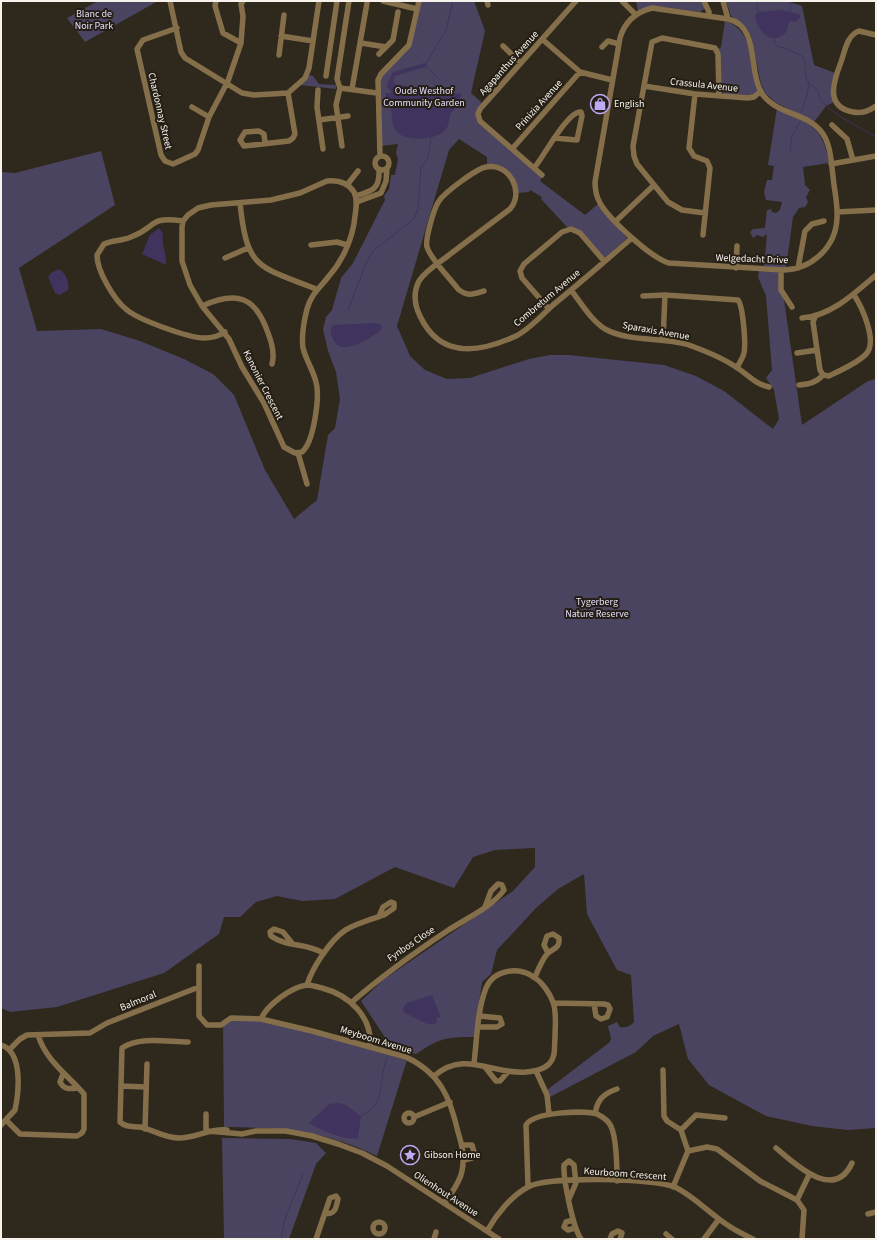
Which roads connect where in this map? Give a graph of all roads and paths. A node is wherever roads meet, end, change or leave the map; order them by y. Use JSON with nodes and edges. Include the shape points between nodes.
{"nodes":[{"id":1,"x":170,"y":1,"type":"edge"},
{"id":2,"x":216,"y":1,"type":"edge"},
{"id":3,"x":241,"y":1,"type":"edge"},
{"id":4,"x":319,"y":1,"type":"edge"},
{"id":5,"x":337,"y":1,"type":"edge"},
{"id":6,"x":349,"y":1,"type":"edge"},
{"id":7,"x":383,"y":1,"type":"edge"},
{"id":8,"x":419,"y":1,"type":"edge"},
{"id":9,"x":576,"y":1,"type":"edge"},
{"id":10,"x":622,"y":1,"type":"edge"},
{"id":11,"x":704,"y":1,"type":"edge"},
{"id":12,"x":367,"y":3,"type":"dead end"},
{"id":13,"x":399,"y":3,"type":"edge"},
{"id":14,"x":724,"y":3,"type":"edge"},
{"id":15,"x":418,"y":9,"type":"junction"},
{"id":16,"x":398,"y":12,"type":"dead end"},
{"id":17,"x":284,"y":15,"type":"dead end"},
{"id":18,"x":636,"y":15,"type":"junction"},
{"id":19,"x":712,"y":16,"type":"junction"},
{"id":20,"x":728,"y":19,"type":"junction"},
{"id":21,"x":177,"y":28,"type":"junction"},
{"id":22,"x":876,"y":35,"type":"edge"},
{"id":23,"x":281,"y":36,"type":"junction"},
{"id":24,"x":542,"y":39,"type":"junction"},
{"id":25,"x":313,"y":41,"type":"junction"},
{"id":26,"x":241,"y":43,"type":"junction"},
{"id":27,"x":361,"y":43,"type":"junction"},
{"id":28,"x":619,"y":44,"type":"junction"},
{"id":29,"x":503,"y":46,"type":"dead end"},
{"id":30,"x":386,"y":47,"type":"junction"},
{"id":31,"x":602,"y":47,"type":"dead end"},
{"id":32,"x":379,"y":54,"type":"dead end"},
{"id":33,"x":278,"y":55,"type":"dead end"},
{"id":34,"x":521,"y":63,"type":"junction"},
{"id":35,"x":580,"y":72,"type":"junction"},
{"id":36,"x":326,"y":76,"type":"dead end"},
{"id":37,"x":612,"y":80,"type":"junction"},
{"id":38,"x":226,"y":84,"type":"junction"},
{"id":39,"x":644,"y":86,"type":"junction"},
{"id":40,"x":340,"y":88,"type":"junction"},
{"id":41,"x":352,"y":89,"type":"junction"},
{"id":42,"x":318,"y":90,"type":"dead end"},
{"id":43,"x":761,"y":91,"type":"junction"},
{"id":44,"x":288,"y":93,"type":"junction"},
{"id":45,"x":377,"y":93,"type":"junction"},
{"id":46,"x":695,"y":94,"type":"junction"},
{"id":47,"x":719,"y":95,"type":"junction"},
{"id":48,"x":876,"y":106,"type":"edge"},
{"id":49,"x":192,"y":107,"type":"dead end"},
{"id":50,"x":348,"y":116,"type":"dead end"},
{"id":51,"x":209,"y":117,"type":"junction"},
{"id":52,"x":338,"y":118,"type":"junction"},
{"id":53,"x":319,"y":120,"type":"junction"},
{"id":54,"x":832,"y":125,"type":"dead end"},
{"id":55,"x":554,"y":138,"type":"junction"},
{"id":56,"x":265,"y":143,"type":"dead end"},
{"id":57,"x":342,"y":146,"type":"dead end"},
{"id":58,"x":323,"y":149,"type":"dead end"},
{"id":59,"x":512,"y":149,"type":"junction"},
{"id":60,"x":380,"y":156,"type":"junction"},
{"id":61,"x":876,"y":156,"type":"edge"},
{"id":62,"x":853,"y":160,"type":"junction"},
{"id":63,"x":831,"y":164,"type":"junction"},
{"id":64,"x":387,"y":168,"type":"junction"},
{"id":65,"x":534,"y":168,"type":"junction"},
{"id":66,"x":379,"y":169,"type":"junction"},
{"id":67,"x":358,"y":171,"type":"dead end"},
{"id":68,"x":542,"y":175,"type":"dead end"},
{"id":69,"x":347,"y":185,"type":"junction"},
{"id":70,"x":654,"y":185,"type":"junction"},
{"id":71,"x":356,"y":199,"type":"junction"},
{"id":72,"x":240,"y":203,"type":"junction"},
{"id":73,"x":876,"y":210,"type":"edge"},
{"id":74,"x":837,"y":212,"type":"junction"},
{"id":75,"x":705,"y":213,"type":"junction"},
{"id":76,"x":184,"y":221,"type":"junction"},
{"id":77,"x":616,"y":221,"type":"junction"},
{"id":78,"x":824,"y":221,"type":"dead end"},
{"id":79,"x":703,"y":235,"type":"dead end"},
{"id":80,"x":632,"y":238,"type":"junction"},
{"id":81,"x":311,"y":245,"type":"dead end"},
{"id":82,"x":347,"y":246,"type":"junction"},
{"id":83,"x":737,"y":246,"type":"dead end"},
{"id":84,"x":248,"y":248,"type":"junction"},
{"id":85,"x":226,"y":258,"type":"dead end"},
{"id":86,"x":604,"y":261,"type":"junction"},
{"id":87,"x":438,"y":263,"type":"junction"},
{"id":88,"x":736,"y":268,"type":"junction"},
{"id":89,"x":798,"y":268,"type":"junction"},
{"id":90,"x":781,"y":270,"type":"junction"},
{"id":91,"x":876,"y":275,"type":"edge"},
{"id":92,"x":316,"y":289,"type":"junction"},
{"id":93,"x":571,"y":290,"type":"junction"},
{"id":94,"x":484,"y":291,"type":"dead end"},
{"id":95,"x":665,"y":295,"type":"junction"},
{"id":96,"x":854,"y":295,"type":"junction"},
{"id":97,"x":642,"y":296,"type":"dead end"},
{"id":98,"x":202,"y":306,"type":"junction"},
{"id":99,"x":792,"y":307,"type":"dead end"},
{"id":100,"x":549,"y":309,"type":"junction"},
{"id":101,"x":815,"y":317,"type":"junction"},
{"id":102,"x":802,"y":318,"type":"dead end"},
{"id":103,"x":225,"y":332,"type":"junction"},
{"id":104,"x":663,"y":340,"type":"junction"},
{"id":105,"x":817,"y":350,"type":"junction"},
{"id":106,"x":797,"y":353,"type":"dead end"},
{"id":107,"x":272,"y":364,"type":"dead end"},
{"id":108,"x":737,"y":368,"type":"junction"},
{"id":109,"x":823,"y":376,"type":"junction"},
{"id":110,"x":799,"y":384,"type":"dead end"},
{"id":111,"x":769,"y":387,"type":"dead end"},
{"id":112,"x":298,"y":453,"type":"junction"},
{"id":113,"x":307,"y":484,"type":"dead end"},
{"id":114,"x":485,"y":907,"type":"dead end"},
{"id":115,"x":379,"y":916,"type":"dead end"},
{"id":116,"x":292,"y":943,"type":"dead end"},
{"id":117,"x":324,"y":953,"type":"junction"},
{"id":118,"x":548,"y":953,"type":"dead end"},
{"id":119,"x":199,"y":966,"type":"dead end"},
{"id":120,"x":534,"y":977,"type":"junction"},
{"id":121,"x":307,"y":985,"type":"junction"},
{"id":122,"x":199,"y":987,"type":"junction"},
{"id":123,"x":352,"y":1002,"type":"junction"},
{"id":124,"x":554,"y":1003,"type":"junction"},
{"id":125,"x":594,"y":1004,"type":"dead end"},
{"id":126,"x":480,"y":1016,"type":"junction"},
{"id":127,"x":261,"y":1020,"type":"junction"},
{"id":128,"x":478,"y":1026,"type":"junction"},
{"id":129,"x":38,"y":1035,"type":"junction"},
{"id":130,"x":188,"y":1042,"type":"dead end"},
{"id":131,"x":1,"y":1045,"type":"edge"},
{"id":132,"x":370,"y":1047,"type":"junction"},
{"id":133,"x":10,"y":1049,"type":"junction"},
{"id":134,"x":474,"y":1063,"type":"junction"},
{"id":135,"x":147,"y":1064,"type":"dead end"},
{"id":136,"x":485,"y":1067,"type":"junction"},
{"id":137,"x":663,"y":1070,"type":"dead end"},
{"id":138,"x":536,"y":1071,"type":"junction"},
{"id":139,"x":507,"y":1073,"type":"junction"},
{"id":140,"x":63,"y":1074,"type":"junction"},
{"id":141,"x":434,"y":1076,"type":"junction"},
{"id":142,"x":121,"y":1086,"type":"junction"},
{"id":143,"x":146,"y":1087,"type":"junction"},
{"id":144,"x":78,"y":1088,"type":"junction"},
{"id":145,"x":617,"y":1089,"type":"dead end"},
{"id":146,"x":450,"y":1102,"type":"junction"},
{"id":147,"x":595,"y":1113,"type":"junction"},
{"id":148,"x":206,"y":1114,"type":"dead end"},
{"id":149,"x":549,"y":1114,"type":"junction"},
{"id":150,"x":414,"y":1117,"type":"dead end"},
{"id":151,"x":725,"y":1118,"type":"dead end"},
{"id":152,"x":6,"y":1120,"type":"junction"},
{"id":153,"x":1,"y":1124,"type":"edge"},
{"id":154,"x":145,"y":1129,"type":"junction"},
{"id":155,"x":681,"y":1130,"type":"junction"},
{"id":156,"x":207,"y":1131,"type":"junction"},
{"id":157,"x":462,"y":1145,"type":"junction"},
{"id":158,"x":776,"y":1148,"type":"dead end"},
{"id":159,"x":688,"y":1151,"type":"junction"},
{"id":160,"x":463,"y":1153,"type":"junction"},
{"id":161,"x":442,"y":1156,"type":"dead end"},
{"id":162,"x":464,"y":1160,"type":"junction"},
{"id":163,"x":852,"y":1163,"type":"dead end"},
{"id":164,"x":809,"y":1175,"type":"junction"},
{"id":165,"x":576,"y":1180,"type":"junction"},
{"id":166,"x":565,"y":1181,"type":"junction"},
{"id":167,"x":617,"y":1181,"type":"junction"},
{"id":168,"x":528,"y":1186,"type":"junction"},
{"id":169,"x":673,"y":1186,"type":"junction"},
{"id":170,"x":569,"y":1199,"type":"junction"},
{"id":171,"x":797,"y":1200,"type":"junction"},
{"id":172,"x":444,"y":1203,"type":"junction"},
{"id":173,"x":876,"y":1212,"type":"edge"},
{"id":174,"x":325,"y":1214,"type":"dead end"},
{"id":175,"x":868,"y":1214,"type":"dead end"},
{"id":176,"x":719,"y":1218,"type":"junction"},
{"id":177,"x":573,"y":1220,"type":"junction"},
{"id":178,"x":575,"y":1228,"type":"junction"},
{"id":179,"x":487,"y":1231,"type":"junction"},
{"id":180,"x":436,"y":1232,"type":"dead end"},
{"id":181,"x":376,"y":1233,"type":"dead end"},
{"id":182,"x":666,"y":1234,"type":"dead end"},
{"id":183,"x":316,"y":1239,"type":"edge"},
{"id":184,"x":372,"y":1239,"type":"edge"},
{"id":185,"x":434,"y":1239,"type":"edge"},
{"id":186,"x":499,"y":1239,"type":"edge"},
{"id":187,"x":581,"y":1239,"type":"edge"},
{"id":188,"x":610,"y":1239,"type":"edge"},
{"id":189,"x":620,"y":1239,"type":"edge"},
{"id":190,"x":672,"y":1239,"type":"edge"},
{"id":191,"x":704,"y":1239,"type":"edge"},
{"id":192,"x":753,"y":1239,"type":"edge"},
{"id":193,"x":802,"y":1239,"type":"edge"}],
"edges":[{"from":1,"to":21,"type":"street"},
{"from":2,"to":26,"type":"street","via":[[215,6],[223,33]]},
{"from":3,"to":26,"type":"street","name":"Chardonnay Street"},
{"from":4,"to":25,"type":"street"},
{"from":5,"to":36,"type":"street"},
{"from":6,"to":40,"type":"street","via":[[337,79]]},
{"from":7,"to":13,"type":"street"},
{"from":8,"to":15,"type":"street"},
{"from":9,"to":24,"type":"street","name":"Agapanthus Avenue"},
{"from":10,"to":18,"type":"street"},
{"from":11,"to":19,"type":"street"},
{"from":12,"to":27,"type":"street"},
{"from":13,"to":15,"type":"street"},
{"from":14,"to":19,"type":"street","via":[[720,13]]},
{"from":14,"to":20,"type":"street"},
{"from":15,"to":45,"type":"street","via":[[409,45],[380,75]]},
{"from":16,"to":30,"type":"street","via":[[394,39]]},
{"from":17,"to":23,"type":"street"},
{"from":18,"to":19,"type":"street","name":"Welgedacht Drive","via":[[648,9],[661,8]]},
{"from":18,"to":28,"type":"street","name":"Welgedacht Drive","via":[[624,27]]},
{"from":19,"to":20,"type":"street","name":"Welgedacht Drive"},
{"from":20,"to":43,"type":"street","name":"Welgedacht Drive","via":[[739,24],[748,35]]},
{"from":21,"to":38,"type":"street","via":[[181,52],[185,58]]},
{"from":21,"to":51,"type":"street","name":"Chardonnay Street","via":[[143,40],[137,49],[163,160],[169,164],[176,164],[196,153]]},
{"from":22,"to":48,"type":"street","via":[[862,31],[852,35],[833,88],[836,101],[846,110],[864,112]]},
{"from":23,"to":25,"type":"street"},
{"from":23,"to":33,"type":"street"},
{"from":24,"to":34,"type":"street","name":"Agapanthus Avenue"},
{"from":24,"to":35,"type":"street"},
{"from":25,"to":44,"type":"street","via":[[308,73]]},
{"from":26,"to":38,"type":"street","name":"Chardonnay Street"},
{"from":27,"to":30,"type":"street"},
{"from":27,"to":41,"type":"street"},
{"from":28,"to":31,"type":"street","via":[[608,42]]},
{"from":28,"to":37,"type":"street","name":"Welgedacht Drive"},
{"from":29,"to":34,"type":"street"},
{"from":30,"to":32,"type":"street"},
{"from":34,"to":59,"type":"street","name":"Agapanthus Avenue","via":[[478,114],[480,121]]},
{"from":35,"to":37,"type":"street"},
{"from":35,"to":59,"type":"street","name":"Prinizia Avenue"},
{"from":37,"to":77,"type":"street","name":"Welgedacht Drive","via":[[595,185],[600,203]]},
{"from":38,"to":44,"type":"street","via":[[248,94]]},
{"from":38,"to":51,"type":"street","name":"Chardonnay Street"},
{"from":39,"to":46,"type":"street","name":"Crassula Avenue"},
{"from":39,"to":47,"type":"street","via":[[651,44],[662,38],[712,46],[716,49]]},
{"from":39,"to":70,"type":"street","via":[[633,152],[637,164]]},
{"from":40,"to":41,"type":"street"},
{"from":40,"to":52,"type":"street","via":[[336,102]]},
{"from":41,"to":45,"type":"street"},
{"from":42,"to":53,"type":"street"},
{"from":43,"to":47,"type":"street","name":"Crassula Avenue","via":[[750,98]]},
{"from":43,"to":63,"type":"street","name":"Welgedacht Drive","via":[[771,103],[811,122],[820,130],[828,144]]},
{"from":44,"to":56,"type":"street","via":[[294,138],[288,142]]},
{"from":45,"to":60,"type":"street"},
{"from":46,"to":47,"type":"street","name":"Crassula Avenue"},
{"from":46,"to":75,"type":"street","via":[[689,148],[694,156],[705,160],[709,165]]},
{"from":49,"to":51,"type":"street"},
{"from":50,"to":52,"type":"street"},
{"from":52,"to":53,"type":"street"},
{"from":52,"to":57,"type":"street"},
{"from":53,"to":58,"type":"street"},
{"from":54,"to":62,"type":"street","via":[[847,139]]},
{"from":55,"to":55,"type":"street","via":[[575,114],[581,112],[577,140]]},
{"from":55,"to":65,"type":"street"},
{"from":59,"to":65,"type":"street","name":"Agapanthus Avenue"},
{"from":60,"to":64,"type":"street","via":[[388,159]]},
{"from":60,"to":66,"type":"street","via":[[375,162]]},
{"from":61,"to":62,"type":"street"},
{"from":62,"to":63,"type":"street"},
{"from":63,"to":74,"type":"street","name":"Welgedacht Drive"},
{"from":64,"to":66,"type":"street"},
{"from":64,"to":71,"type":"street","via":[[386,181],[381,193]]},
{"from":65,"to":68,"type":"street","name":"Agapanthus Avenue"},
{"from":66,"to":71,"type":"street","via":[[376,188]]},
{"from":67,"to":69,"type":"street"},
{"from":69,"to":71,"type":"street"},
{"from":69,"to":72,"type":"street","via":[[327,181],[286,197],[264,202]]},
{"from":70,"to":75,"type":"street","via":[[673,206]]},
{"from":70,"to":77,"type":"street"},
{"from":71,"to":82,"type":"street","via":[[355,222]]},
{"from":72,"to":76,"type":"street","via":[[198,208]]},
{"from":72,"to":84,"type":"street","via":[[242,226]]},
{"from":73,"to":74,"type":"street"},
{"from":74,"to":89,"type":"street","name":"Welgedacht Drive","via":[[834,234],[827,248],[812,262]]},
{"from":75,"to":79,"type":"street"},
{"from":76,"to":98,"type":"street","name":"Kanonier Crescent","via":[[181,238],[182,261],[190,285]]},
{"from":76,"to":103,"type":"street","via":[[159,220],[132,237],[104,244],[97,255],[99,266],[117,301],[132,314],[194,337],[205,338]]},
{"from":77,"to":80,"type":"street","name":"Welgedacht Drive"},
{"from":78,"to":89,"type":"street","via":[[812,224],[805,231]]},
{"from":80,"to":86,"type":"street","name":"Combretum Avenue"},
{"from":80,"to":88,"type":"street","name":"Welgedacht Drive","via":[[656,258],[666,262]]},
{"from":81,"to":82,"type":"street","via":[[337,242]]},
{"from":82,"to":92,"type":"street","via":[[336,268]]},
{"from":83,"to":88,"type":"street"},
{"from":84,"to":85,"type":"street"},
{"from":84,"to":92,"type":"street","via":[[267,270]]},
{"from":86,"to":93,"type":"street","name":"Combretum Avenue"},
{"from":86,"to":100,"type":"street","via":[[580,233],[570,229],[562,232],[529,260],[522,267],[521,276]]},
{"from":87,"to":87,"type":"street","name":"Combretum Avenue","via":[[512,207],[516,187],[510,177],[501,170],[491,166],[480,169],[439,201],[426,242]]},
{"from":87,"to":94,"type":"street","via":[[462,292],[471,295]]},
{"from":87,"to":100,"type":"street","name":"Combretum Avenue","via":[[420,280],[415,302],[428,331],[448,346],[473,349],[511,338]]},
{"from":88,"to":90,"type":"street","name":"Welgedacht Drive"},
{"from":89,"to":90,"type":"street","name":"Welgedacht Drive"},
{"from":90,"to":99,"type":"street","via":[[781,290]]},
{"from":91,"to":96,"type":"street"},
{"from":92,"to":112,"type":"street","via":[[306,314],[302,340],[304,353],[316,382],[317,398],[310,442]]},
{"from":93,"to":100,"type":"street","name":"Combretum Avenue"},
{"from":93,"to":104,"type":"street","name":"Sparaxis Avenue","via":[[595,320],[606,329],[620,335]]},
{"from":95,"to":97,"type":"street"},
{"from":95,"to":104,"type":"street"},
{"from":95,"to":108,"type":"street","via":[[733,298],[739,301],[745,348],[744,356]]},
{"from":96,"to":101,"type":"street"},
{"from":96,"to":109,"type":"street","via":[[869,330],[869,350],[864,356],[829,376]]},
{"from":98,"to":103,"type":"street","name":"Kanonier Crescent"},
{"from":98,"to":107,"type":"street","via":[[233,299],[245,300],[255,306],[262,316],[271,341],[274,357]]},
{"from":101,"to":102,"type":"street"},
{"from":101,"to":105,"type":"street","via":[[813,322]]},
{"from":103,"to":112,"type":"street","name":"Kanonier Crescent","via":[[284,447],[291,453]]},
{"from":104,"to":108,"type":"street","name":"Sparaxis Avenue","via":[[685,344],[710,353]]},
{"from":105,"to":106,"type":"street"},
{"from":105,"to":109,"type":"street"},
{"from":108,"to":111,"type":"street","name":"Sparaxis Avenue","via":[[759,385]]},
{"from":109,"to":110,"type":"street","via":[[812,384]]},
{"from":112,"to":113,"type":"street"},
{"from":114,"to":123,"type":"street","name":"Fynbos Close","via":[[387,972]]},
{"from":115,"to":117,"type":"street","via":[[345,929],[332,940]]},
{"from":116,"to":117,"type":"street","via":[[315,948]]},
{"from":117,"to":121,"type":"street","via":[[313,969]]},
{"from":118,"to":120,"type":"street"},
{"from":119,"to":122,"type":"street"},
{"from":120,"to":124,"type":"street"},
{"from":120,"to":126,"type":"street","via":[[514,970],[493,978],[486,988]]},
{"from":121,"to":123,"type":"street","via":[[336,992]]},
{"from":121,"to":127,"type":"street","via":[[271,1004]]},
{"from":122,"to":127,"type":"street","name":"Meyboom Avenue","via":[[201,1019],[207,1025],[222,1025],[231,1018]]},
{"from":122,"to":129,"type":"street","name":"Balmoral","via":[[107,1023],[86,1034]]},
{"from":123,"to":132,"type":"street","via":[[370,1030]]},
{"from":124,"to":125,"type":"street"},
{"from":124,"to":138,"type":"street","via":[[554,1055],[550,1063]]},
{"from":126,"to":128,"type":"street"},
{"from":126,"to":128,"type":"street","via":[[500,1018],[502,1024],[497,1028]]},
{"from":127,"to":132,"type":"street","name":"Meyboom Avenue"},
{"from":128,"to":134,"type":"street"},
{"from":129,"to":133,"type":"street","via":[[23,1036]]},
{"from":129,"to":140,"type":"street"},
{"from":130,"to":142,"type":"street","via":[[150,1041],[122,1048]]},
{"from":131,"to":133,"type":"street"},
{"from":132,"to":141,"type":"street","name":"Meyboom Avenue","via":[[411,1060]]},
{"from":133,"to":152,"type":"street","via":[[17,1064],[16,1100],[15,1110]]},
{"from":134,"to":136,"type":"street"},
{"from":134,"to":141,"type":"street","via":[[449,1066]]},
{"from":135,"to":143,"type":"street"},
{"from":136,"to":139,"type":"street"},
{"from":136,"to":139,"type":"street","via":[[496,1081],[500,1081]]},
{"from":137,"to":155,"type":"street","via":[[664,1116]]},
{"from":138,"to":139,"type":"street"},
{"from":138,"to":149,"type":"street","via":[[547,1095]]},
{"from":140,"to":144,"type":"street"},
{"from":140,"to":144,"type":"street","via":[[60,1082],[63,1086]]},
{"from":141,"to":146,"type":"street","name":"Meyboom Avenue"},
{"from":142,"to":143,"type":"street"},
{"from":142,"to":154,"type":"street","name":"Olienhout Avenue","via":[[120,1120],[123,1125]]},
{"from":143,"to":154,"type":"street"},
{"from":144,"to":152,"type":"street","via":[[85,1097],[84,1128],[79,1135],[20,1134]]},
{"from":145,"to":147,"type":"street","via":[[603,1095]]},
{"from":146,"to":150,"type":"street"},
{"from":146,"to":157,"type":"street","name":"Meyboom Avenue"},
{"from":147,"to":149,"type":"street"},
{"from":147,"to":167,"type":"street","via":[[612,1127]]},
{"from":148,"to":156,"type":"street"},
{"from":149,"to":168,"type":"street","via":[[531,1118],[526,1124]]},
{"from":151,"to":155,"type":"street","via":[[696,1115]]},
{"from":152,"to":153,"type":"street"},
{"from":154,"to":156,"type":"street","name":"Olienhout Avenue","via":[[178,1138]]},
{"from":155,"to":159,"type":"street"},
{"from":156,"to":172,"type":"street","name":"Olienhout Avenue","via":[[242,1134],[286,1131],[312,1136],[380,1162]]},
{"from":157,"to":160,"type":"street","name":"Meyboom Avenue"},
{"from":157,"to":162,"type":"street","via":[[471,1144],[474,1152],[472,1158]]},
{"from":158,"to":164,"type":"street"},
{"from":159,"to":169,"type":"street"},
{"from":159,"to":171,"type":"street","via":[[707,1147],[717,1148],[760,1181]]},
{"from":160,"to":161,"type":"street"},
{"from":160,"to":162,"type":"street","name":"Meyboom Avenue"},
{"from":162,"to":172,"type":"street","name":"Meyboom Avenue","via":[[459,1180]]},
{"from":163,"to":164,"type":"street","via":[[845,1174],[835,1179]]},
{"from":164,"to":171,"type":"street"},
{"from":165,"to":166,"type":"street","name":"Keurboom Crescent"},
{"from":165,"to":166,"type":"street","name":"Keurboom Crescent","via":[[574,1165],[569,1162],[564,1165]]},
{"from":165,"to":167,"type":"street","name":"Keurboom Crescent"},
{"from":165,"to":170,"type":"street"},
{"from":166,"to":168,"type":"street","name":"Keurboom Crescent","via":[[541,1182]]},
{"from":166,"to":170,"type":"street"},
{"from":167,"to":169,"type":"street","name":"Keurboom Crescent"},
{"from":168,"to":179,"type":"street","via":[[501,1211]]},
{"from":169,"to":176,"type":"street","name":"Keurboom Crescent"},
{"from":170,"to":177,"type":"street"},
{"from":171,"to":193,"type":"street","via":[[804,1210]]},
{"from":172,"to":179,"type":"street","name":"Olienhout Avenue"},
{"from":173,"to":175,"type":"street"},
{"from":174,"to":183,"type":"street"},
{"from":176,"to":191,"type":"street"},
{"from":176,"to":192,"type":"street","name":"Keurboom Crescent"},
{"from":177,"to":178,"type":"street"},
{"from":177,"to":178,"type":"street","via":[[566,1222],[564,1227],[568,1230]]},
{"from":178,"to":187,"type":"street"},
{"from":179,"to":186,"type":"street","name":"Olienhout Avenue"},
{"from":180,"to":185,"type":"street"},
{"from":181,"to":184,"type":"street"},
{"from":182,"to":190,"type":"street"},
{"from":188,"to":189,"type":"street","via":[[612,1234],[618,1231],[623,1235]]}]}
